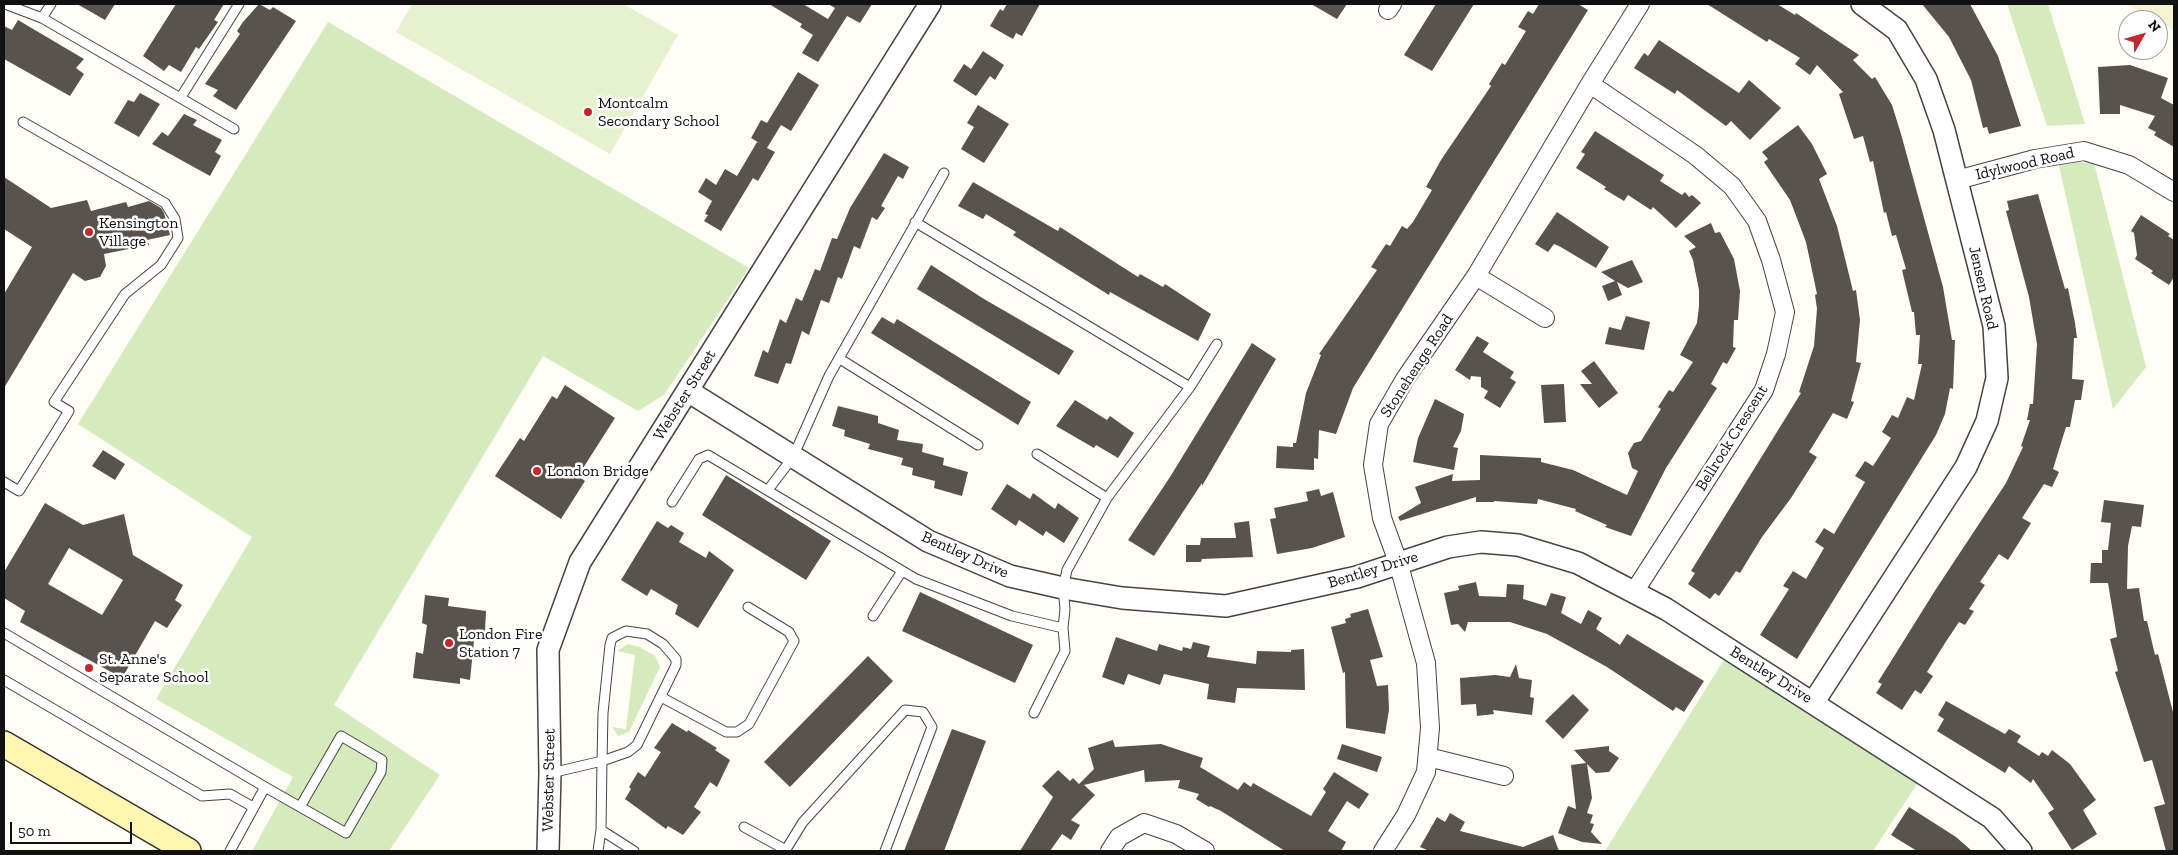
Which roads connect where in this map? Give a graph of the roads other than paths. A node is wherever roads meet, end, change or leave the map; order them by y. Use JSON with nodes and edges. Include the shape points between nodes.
{"nodes":[{"id":1,"x":4,"y":4,"type":"edge"},
{"id":2,"x":51,"y":4,"type":"edge"},
{"id":3,"x":239,"y":4,"type":"edge"},
{"id":4,"x":930,"y":4,"type":"edge"},
{"id":5,"x":1640,"y":4,"type":"edge"},
{"id":6,"x":1862,"y":4,"type":"edge"},
{"id":7,"x":42,"y":18,"type":"junction"},
{"id":8,"x":1590,"y":84,"type":"junction"},
{"id":9,"x":181,"y":97,"type":"junction"},
{"id":10,"x":23,"y":122,"type":"dead end"},
{"id":11,"x":234,"y":129,"type":"dead end"},
{"id":12,"x":944,"y":172,"type":"dead end"},
{"id":13,"x":1957,"y":180,"type":"junction"},
{"id":14,"x":2174,"y":192,"type":"edge"},
{"id":15,"x":914,"y":222,"type":"junction"},
{"id":16,"x":1476,"y":276,"type":"junction"},
{"id":17,"x":1545,"y":318,"type":"dead end"},
{"id":18,"x":1217,"y":344,"type":"dead end"},
{"id":19,"x":840,"y":359,"type":"junction"},
{"id":20,"x":1190,"y":387,"type":"junction"},
{"id":21,"x":688,"y":390,"type":"junction"},
{"id":22,"x":978,"y":445,"type":"dead end"},
{"id":23,"x":1037,"y":454,"type":"dead end"},
{"id":24,"x":793,"y":456,"type":"junction"},
{"id":25,"x":4,"y":482,"type":"edge"},
{"id":26,"x":768,"y":490,"type":"junction"},
{"id":27,"x":1107,"y":498,"type":"junction"},
{"id":28,"x":672,"y":502,"type":"dead end"},
{"id":29,"x":1398,"y":562,"type":"junction"},
{"id":30,"x":902,"y":571,"type":"junction"},
{"id":31,"x":1063,"y":588,"type":"junction"},
{"id":32,"x":1634,"y":592,"type":"junction"},
{"id":33,"x":748,"y":607,"type":"dead end"},
{"id":34,"x":873,"y":616,"type":"dead end"},
{"id":35,"x":1063,"y":628,"type":"junction"},
{"id":36,"x":4,"y":633,"type":"edge"},
{"id":37,"x":4,"y":680,"type":"edge"},
{"id":38,"x":661,"y":697,"type":"junction"},
{"id":39,"x":1813,"y":702,"type":"junction"},
{"id":40,"x":1034,"y":714,"type":"dead end"},
{"id":41,"x":4,"y":744,"type":"edge"},
{"id":42,"x":1428,"y":757,"type":"junction"},
{"id":43,"x":602,"y":761,"type":"junction"},
{"id":44,"x":550,"y":773,"type":"junction"},
{"id":45,"x":1504,"y":776,"type":"dead end"},
{"id":46,"x":266,"y":787,"type":"junction"},
{"id":47,"x":253,"y":807,"type":"junction"},
{"id":48,"x":300,"y":807,"type":"junction"},
{"id":49,"x":744,"y":827,"type":"dead end"},
{"id":50,"x":601,"y":830,"type":"junction"},
{"id":51,"x":785,"y":850,"type":"edge"},
{"id":52,"x":188,"y":851,"type":"edge"},
{"id":53,"x":230,"y":851,"type":"edge"},
{"id":54,"x":548,"y":851,"type":"edge"},
{"id":55,"x":598,"y":851,"type":"edge"},
{"id":56,"x":634,"y":851,"type":"edge"},
{"id":57,"x":885,"y":851,"type":"edge"},
{"id":58,"x":1110,"y":851,"type":"edge"},
{"id":59,"x":1205,"y":851,"type":"edge"},
{"id":60,"x":1383,"y":851,"type":"edge"},
{"id":61,"x":2021,"y":851,"type":"edge"}],
"edges":[{"from":1,"to":7,"type":"lane"},
{"from":2,"to":7,"type":"lane"},
{"from":3,"to":9,"type":"lane"},
{"from":4,"to":21,"type":"street","name":"Webster Street"},
{"from":5,"to":8,"type":"street","name":"Stonehenge Road"},
{"from":6,"to":13,"type":"street","name":"Jensen Road","via":[[1897,30],[1926,79]]},
{"from":7,"to":9,"type":"lane"},
{"from":8,"to":16,"type":"street","name":"Stonehenge Road"},
{"from":8,"to":32,"type":"street","name":"Bellrock Crescent","via":[[1695,155],[1732,186],[1757,221],[1784,312],[1776,354],[1764,390]]},
{"from":9,"to":11,"type":"lane"},
{"from":10,"to":25,"type":"lane","via":[[165,203],[175,219],[178,238],[161,265],[125,294],[54,402],[69,411],[19,491]]},
{"from":12,"to":15,"type":"lane"},
{"from":13,"to":14,"type":"street","name":"Idylwood Road","via":[[2035,159],[2084,151],[2129,165]]},
{"from":13,"to":39,"type":"street","name":"Jensen Road","via":[[1994,326],[1997,378],[1987,421],[1966,467]]},
{"from":15,"to":19,"type":"lane"},
{"from":15,"to":20,"type":"lane"},
{"from":16,"to":17,"type":"street"},
{"from":16,"to":29,"type":"street","name":"Stonehenge Road","via":[[1404,379],[1379,424],[1373,465],[1382,518]]},
{"from":18,"to":20,"type":"lane"},
{"from":19,"to":22,"type":"lane"},
{"from":19,"to":24,"type":"lane"},
{"from":20,"to":27,"type":"lane"},
{"from":21,"to":24,"type":"street","name":"Bentley Drive"},
{"from":21,"to":44,"type":"street","name":"Webster Street","via":[[580,562],[551,641],[548,650]]},
{"from":23,"to":27,"type":"lane"},
{"from":24,"to":26,"type":"lane"},
{"from":24,"to":31,"type":"street","name":"Bentley Drive","via":[[928,541],[1010,576]]},
{"from":26,"to":28,"type":"lane","via":[[708,455],[699,459]]},
{"from":26,"to":30,"type":"lane"},
{"from":27,"to":31,"type":"lane","via":[[1067,570]]},
{"from":29,"to":31,"type":"street","name":"Bentley Drive","via":[[1357,577],[1226,606],[1122,598]]},
{"from":29,"to":32,"type":"street","name":"Bentley Drive","via":[[1448,547],[1481,542],[1518,544],[1578,563]]},
{"from":29,"to":42,"type":"street","name":"Stonehenge Road","via":[[1426,663],[1430,728]]},
{"from":30,"to":34,"type":"lane"},
{"from":30,"to":35,"type":"lane","via":[[1012,616]]},
{"from":31,"to":35,"type":"lane"},
{"from":32,"to":39,"type":"street","name":"Bentley Drive"},
{"from":33,"to":38,"type":"lane","via":[[790,632],[794,641],[749,724],[737,732],[726,732]]},
{"from":35,"to":40,"type":"lane","via":[[1065,651]]},
{"from":36,"to":46,"type":"lane"},
{"from":37,"to":47,"type":"lane","via":[[202,796],[230,794]]},
{"from":38,"to":43,"type":"lane","via":[[637,745],[628,752]]},
{"from":38,"to":43,"type":"lane","via":[[676,665],[669,649],[656,639],[637,632],[626,631],[612,638],[603,713]]},
{"from":39,"to":61,"type":"street","name":"Bentley Drive","via":[[1992,818]]},
{"from":41,"to":52,"type":"main road"},
{"from":42,"to":45,"type":"street"},
{"from":42,"to":60,"type":"street","name":"Stonehenge Road","via":[[1426,772],[1406,815]]},
{"from":43,"to":44,"type":"lane"},
{"from":43,"to":50,"type":"lane"},
{"from":44,"to":54,"type":"street","name":"Webster Street"},
{"from":46,"to":47,"type":"lane"},
{"from":46,"to":48,"type":"lane"},
{"from":47,"to":53,"type":"lane"},
{"from":48,"to":48,"type":"lane","via":[[346,833],[382,772],[382,760],[341,736]]},
{"from":49,"to":51,"type":"lane"},
{"from":50,"to":55,"type":"lane"},
{"from":50,"to":56,"type":"lane"},
{"from":51,"to":57,"type":"lane","via":[[803,822],[905,710],[923,712],[932,727]]},
{"from":58,"to":59,"type":"street","via":[[1119,838],[1144,823],[1176,834]]}]}
